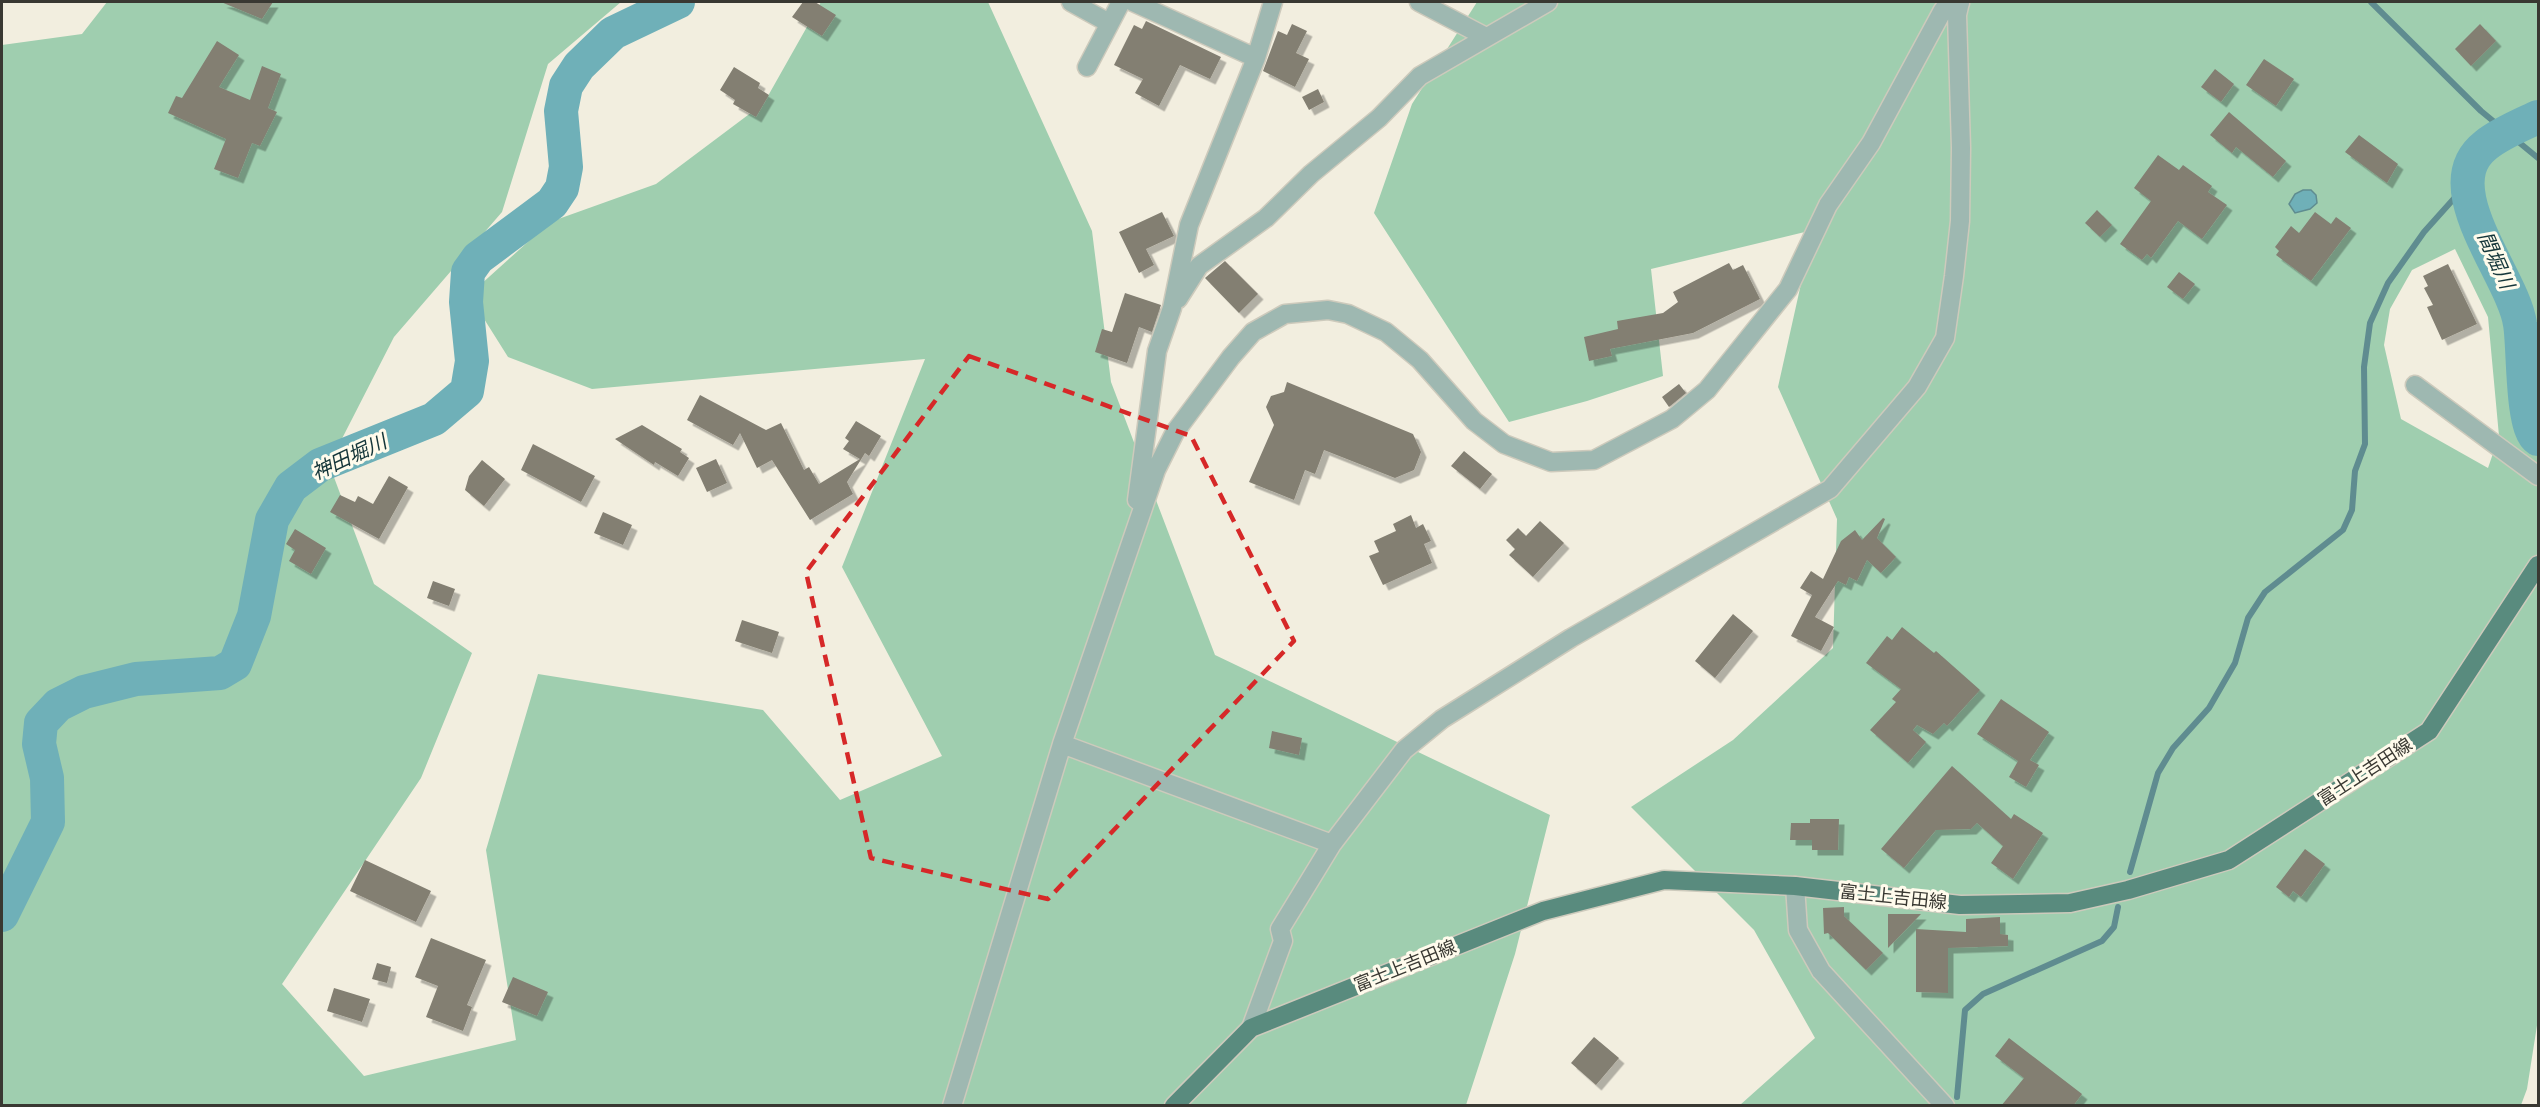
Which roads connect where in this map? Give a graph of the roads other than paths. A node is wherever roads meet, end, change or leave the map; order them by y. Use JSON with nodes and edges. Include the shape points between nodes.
{"nodes":[{"id":1,"x":1071,"y":2,"type":"edge"},
{"id":2,"x":1121,"y":2,"type":"edge"},
{"id":3,"x":1133,"y":2,"type":"edge"},
{"id":4,"x":1419,"y":2,"type":"edge"},
{"id":5,"x":1548,"y":2,"type":"edge"},
{"id":6,"x":1960,"y":2,"type":"edge"},
{"id":7,"x":1265,"y":4,"type":"edge"},
{"id":8,"x":1109,"y":23,"type":"junction"},
{"id":9,"x":1486,"y":38,"type":"junction"},
{"id":10,"x":1256,"y":58,"type":"junction"},
{"id":11,"x":1087,"y":67,"type":"dead end"},
{"id":12,"x":1172,"y":308,"type":"junction"},
{"id":13,"x":2415,"y":385,"type":"dead end"},
{"id":14,"x":2538,"y":476,"type":"edge"},
{"id":15,"x":1131,"y":544,"type":"junction"},
{"id":16,"x":2538,"y":565,"type":"edge"},
{"id":17,"x":1062,"y":744,"type":"junction"},
{"id":18,"x":1332,"y":844,"type":"junction"},
{"id":19,"x":1795,"y":886,"type":"junction"},
{"id":20,"x":1251,"y":1028,"type":"junction"},
{"id":21,"x":952,"y":1106,"type":"edge"},
{"id":22,"x":1174,"y":1106,"type":"edge"},
{"id":23,"x":1945,"y":1106,"type":"edge"}],
"edges":[{"from":1,"to":8,"type":"street"},
{"from":2,"to":8,"type":"street"},
{"from":3,"to":10,"type":"street"},
{"from":4,"to":9,"type":"street"},
{"from":5,"to":9,"type":"street"},
{"from":6,"to":15,"type":"street","via":[[1943,10],[1871,143],[1828,205],[1788,289],[1707,390],[1672,419],[1594,460],[1551,462],[1504,444],[1474,421],[1420,360],[1386,332],[1348,314],[1328,310],[1285,314],[1253,332],[1175,432],[1156,470]]},
{"from":6,"to":18,"type":"street","via":[[1960,221],[1954,276],[1945,338],[1917,387],[1830,489],[1571,638],[1442,719],[1404,750]]},
{"from":7,"to":10,"type":"street"},
{"from":8,"to":11,"type":"street"},
{"from":9,"to":12,"type":"street","via":[[1420,76],[1266,219],[1199,266]]},
{"from":10,"to":12,"type":"street","via":[[1189,225]]},
{"from":12,"to":15,"type":"street","via":[[1157,351]]},
{"from":13,"to":14,"type":"street"},
{"from":15,"to":17,"type":"street"},
{"from":16,"to":19,"type":"main road","name":"富士上吉田線","via":[[2429,731],[2229,860],[2070,903],[1960,904]]},
{"from":17,"to":18,"type":"street"},
{"from":17,"to":21,"type":"street"},
{"from":18,"to":20,"type":"street","via":[[1280,929],[1282,941]]},
{"from":19,"to":20,"type":"main road","name":"富士上吉田線","via":[[1664,880],[1543,911]]},
{"from":19,"to":23,"type":"street","via":[[1798,930],[1821,971]]},
{"from":20,"to":22,"type":"main road","name":"富士上吉田線"}]}
